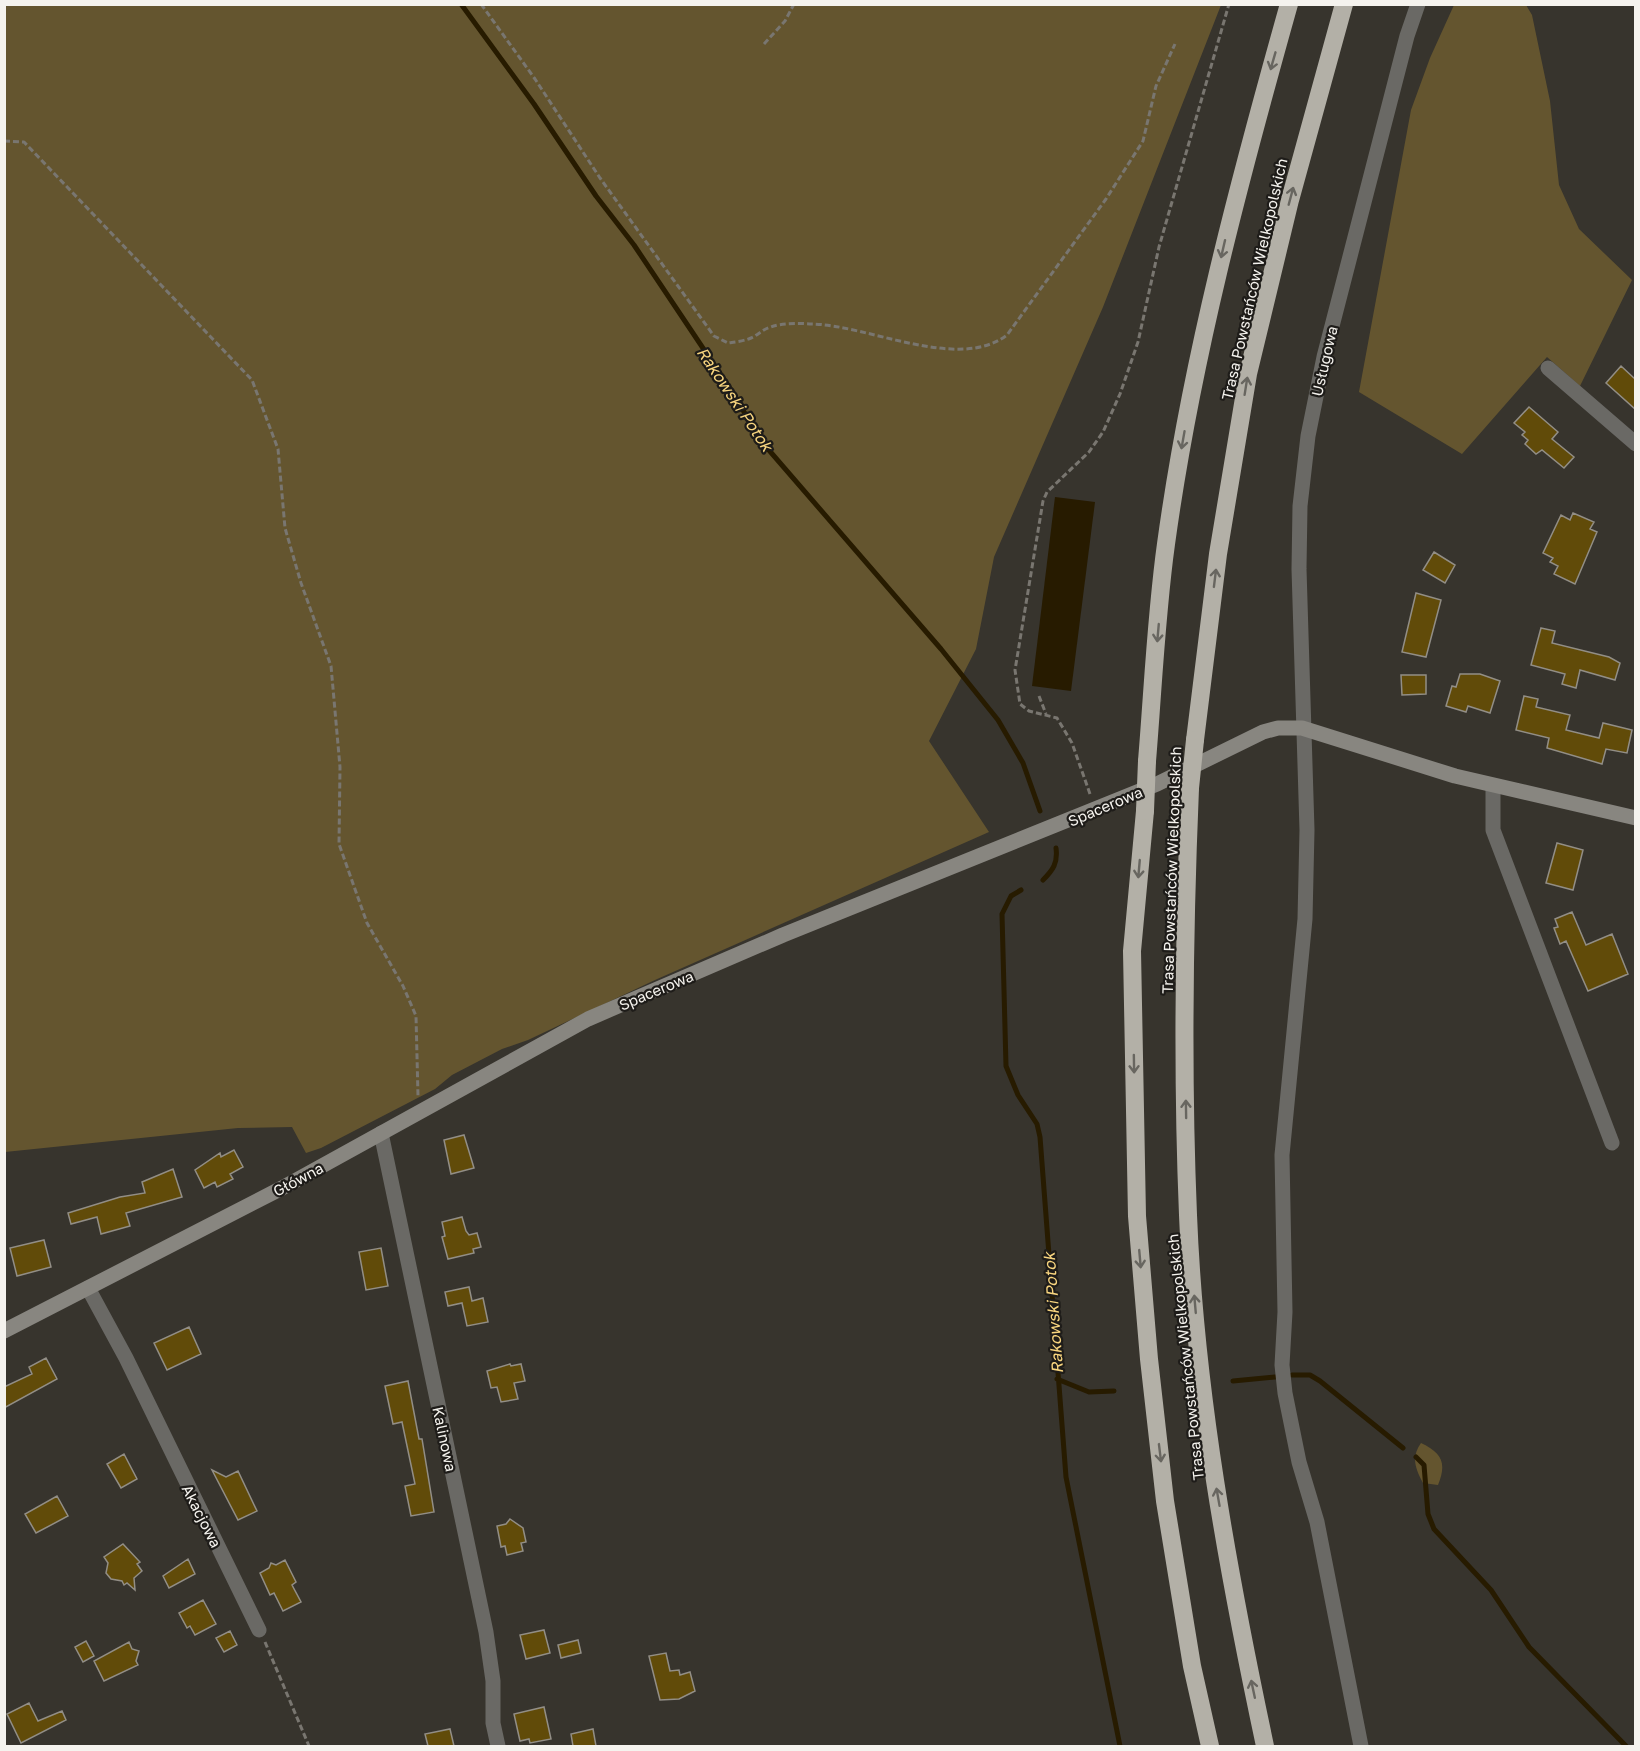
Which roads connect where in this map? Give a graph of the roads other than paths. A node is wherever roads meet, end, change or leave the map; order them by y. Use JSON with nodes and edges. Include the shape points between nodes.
{"nodes":[{"id":1,"x":1289,"y":4,"type":"edge"},
{"id":2,"x":1344,"y":4,"type":"edge"},
{"id":3,"x":1418,"y":4,"type":"edge"},
{"id":4,"x":1548,"y":368,"type":"dead end"},
{"id":5,"x":1635,"y":444,"type":"edge"},
{"id":6,"x":1302,"y":728,"type":"junction"},
{"id":7,"x":1493,"y":786,"type":"junction"},
{"id":8,"x":1635,"y":818,"type":"edge"},
{"id":9,"x":588,"y":1019,"type":"joint"},
{"id":10,"x":381,"y":1134,"type":"junction"},
{"id":11,"x":1612,"y":1143,"type":"dead end"},
{"id":12,"x":88,"y":1288,"type":"junction"},
{"id":13,"x":4,"y":1331,"type":"edge"},
{"id":14,"x":259,"y":1630,"type":"road end"},
{"id":15,"x":498,"y":1746,"type":"edge"},
{"id":16,"x":1210,"y":1746,"type":"edge"},
{"id":17,"x":1265,"y":1746,"type":"edge"},
{"id":18,"x":1361,"y":1746,"type":"edge"}],
"edges":[{"from":1,"to":16,"type":"highway","name":"Trasa Powstańców Wielkopolskich","one_way":true,"bridge":true,"via":[[1238,187],[1196,365],[1166,545],[1132,951],[1137,1216],[1149,1359],[1165,1501],[1192,1666]]},
{"from":17,"to":2,"type":"highway","name":"Trasa Powstańców Wielkopolskich","one_way":true,"bridge":true,"via":[[1217,1489],[1199,1352],[1188,1216],[1183,963],[1190,788],[1218,554],[1248,374],[1290,200]]},
{"from":3,"to":6,"type":"street","name":"Usługowa","via":[[1324,357],[1308,436],[1300,506]]},
{"from":4,"to":5,"type":"street"},
{"from":6,"to":7,"type":"street","name":"Spacerowa"},
{"from":6,"to":9,"type":"street","name":"Spacerowa","via":[[1263,732],[1157,784],[783,935]]},
{"from":6,"to":18,"type":"street","name":"Usługowa","via":[[1305,919],[1282,1155],[1282,1365],[1299,1462],[1317,1522]]},
{"from":7,"to":8,"type":"street","name":"Spacerowa"},
{"from":7,"to":11,"type":"street","via":[[1493,830]]},
{"from":9,"to":10,"type":"street","name":"Główna"},
{"from":10,"to":12,"type":"street","name":"Główna"},
{"from":10,"to":15,"type":"street","name":"Kalinowa","via":[[486,1632]]},
{"from":12,"to":13,"type":"street","name":"Główna"},
{"from":12,"to":14,"type":"street","name":"Akacjowa"}]}
